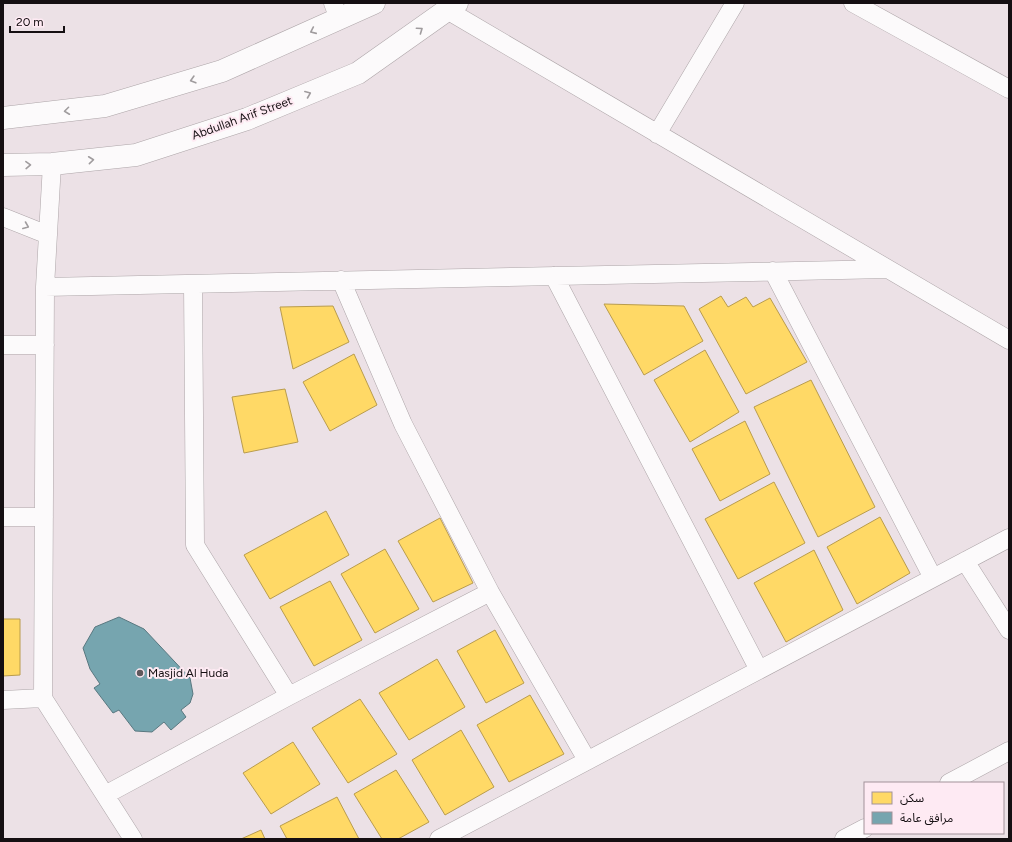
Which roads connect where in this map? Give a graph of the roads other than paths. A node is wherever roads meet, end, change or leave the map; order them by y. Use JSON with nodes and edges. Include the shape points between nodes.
{"nodes":[{"id":1,"x":374,"y":3,"type":"edge"},
{"id":2,"x":735,"y":3,"type":"edge"},
{"id":3,"x":854,"y":3,"type":"edge"},
{"id":4,"x":452,"y":7,"type":"edge"},
{"id":5,"x":336,"y":11,"type":"edge"},
{"id":6,"x":1009,"y":89,"type":"edge"},
{"id":7,"x":3,"y":118,"type":"edge"},
{"id":8,"x":658,"y":134,"type":"junction"},
{"id":9,"x":52,"y":164,"type":"junction"},
{"id":10,"x":3,"y":165,"type":"edge"},
{"id":11,"x":3,"y":217,"type":"edge"},
{"id":12,"x":48,"y":235,"type":"junction"},
{"id":13,"x":887,"y":269,"type":"junction"},
{"id":14,"x":773,"y":271,"type":"junction"},
{"id":15,"x":554,"y":276,"type":"junction"},
{"id":16,"x":341,"y":280,"type":"junction"},
{"id":17,"x":194,"y":284,"type":"junction"},
{"id":18,"x":45,"y":287,"type":"junction"},
{"id":19,"x":1009,"y":340,"type":"edge"},
{"id":20,"x":3,"y":345,"type":"edge"},
{"id":21,"x":45,"y":345,"type":"junction"},
{"id":22,"x":44,"y":516,"type":"junction"},
{"id":23,"x":3,"y":517,"type":"edge"},
{"id":24,"x":1009,"y":538,"type":"edge"},
{"id":25,"x":965,"y":562,"type":"junction"},
{"id":26,"x":933,"y":578,"type":"junction"},
{"id":27,"x":490,"y":592,"type":"junction"},
{"id":28,"x":1009,"y":630,"type":"edge"},
{"id":29,"x":759,"y":670,"type":"junction"},
{"id":30,"x":288,"y":696,"type":"junction"},
{"id":31,"x":43,"y":698,"type":"junction"},
{"id":32,"x":3,"y":700,"type":"edge"},
{"id":33,"x":1009,"y":751,"type":"edge"},
{"id":34,"x":587,"y":760,"type":"junction"},
{"id":35,"x":951,"y":782,"type":"edge"},
{"id":36,"x":105,"y":795,"type":"junction"},
{"id":37,"x":864,"y":829,"type":"edge"},
{"id":38,"x":133,"y":839,"type":"edge"},
{"id":39,"x":439,"y":839,"type":"edge"},
{"id":40,"x":844,"y":839,"type":"edge"}],
"edges":[{"from":1,"to":5,"type":"main road"},
{"from":2,"to":8,"type":"street"},
{"from":3,"to":6,"type":"street"},
{"from":4,"to":8,"type":"street"},
{"from":9,"to":4,"type":"main road","name":"Abdullah Arif Street","one_way":true,"via":[[136,155],[247,119],[358,73]]},
{"from":5,"to":7,"type":"main road","one_way":true,"via":[[208,76],[105,106]]},
{"from":8,"to":13,"type":"street"},
{"from":10,"to":9,"type":"main road","name":"Abdullah Arif Street","one_way":true},
{"from":9,"to":12,"type":"street"},
{"from":11,"to":12,"type":"street","one_way":true},
{"from":12,"to":18,"type":"street"},
{"from":13,"to":14,"type":"street"},
{"from":13,"to":19,"type":"street"},
{"from":14,"to":15,"type":"street"},
{"from":14,"to":26,"type":"street"},
{"from":15,"to":16,"type":"street"},
{"from":15,"to":29,"type":"street"},
{"from":16,"to":17,"type":"street"},
{"from":16,"to":27,"type":"street","via":[[403,424]]},
{"from":17,"to":18,"type":"street"},
{"from":17,"to":30,"type":"street","via":[[195,545]]},
{"from":18,"to":21,"type":"street"},
{"from":20,"to":21,"type":"street"},
{"from":21,"to":22,"type":"street"},
{"from":22,"to":23,"type":"street"},
{"from":22,"to":31,"type":"street"},
{"from":24,"to":25,"type":"street"},
{"from":25,"to":26,"type":"street"},
{"from":25,"to":28,"type":"street"},
{"from":26,"to":29,"type":"street"},
{"from":27,"to":30,"type":"street"},
{"from":27,"to":34,"type":"street"},
{"from":29,"to":34,"type":"street"},
{"from":30,"to":36,"type":"street"},
{"from":31,"to":32,"type":"street"},
{"from":31,"to":36,"type":"street"},
{"from":33,"to":35,"type":"street"},
{"from":34,"to":39,"type":"street"},
{"from":36,"to":38,"type":"street"},
{"from":37,"to":40,"type":"street"}]}
